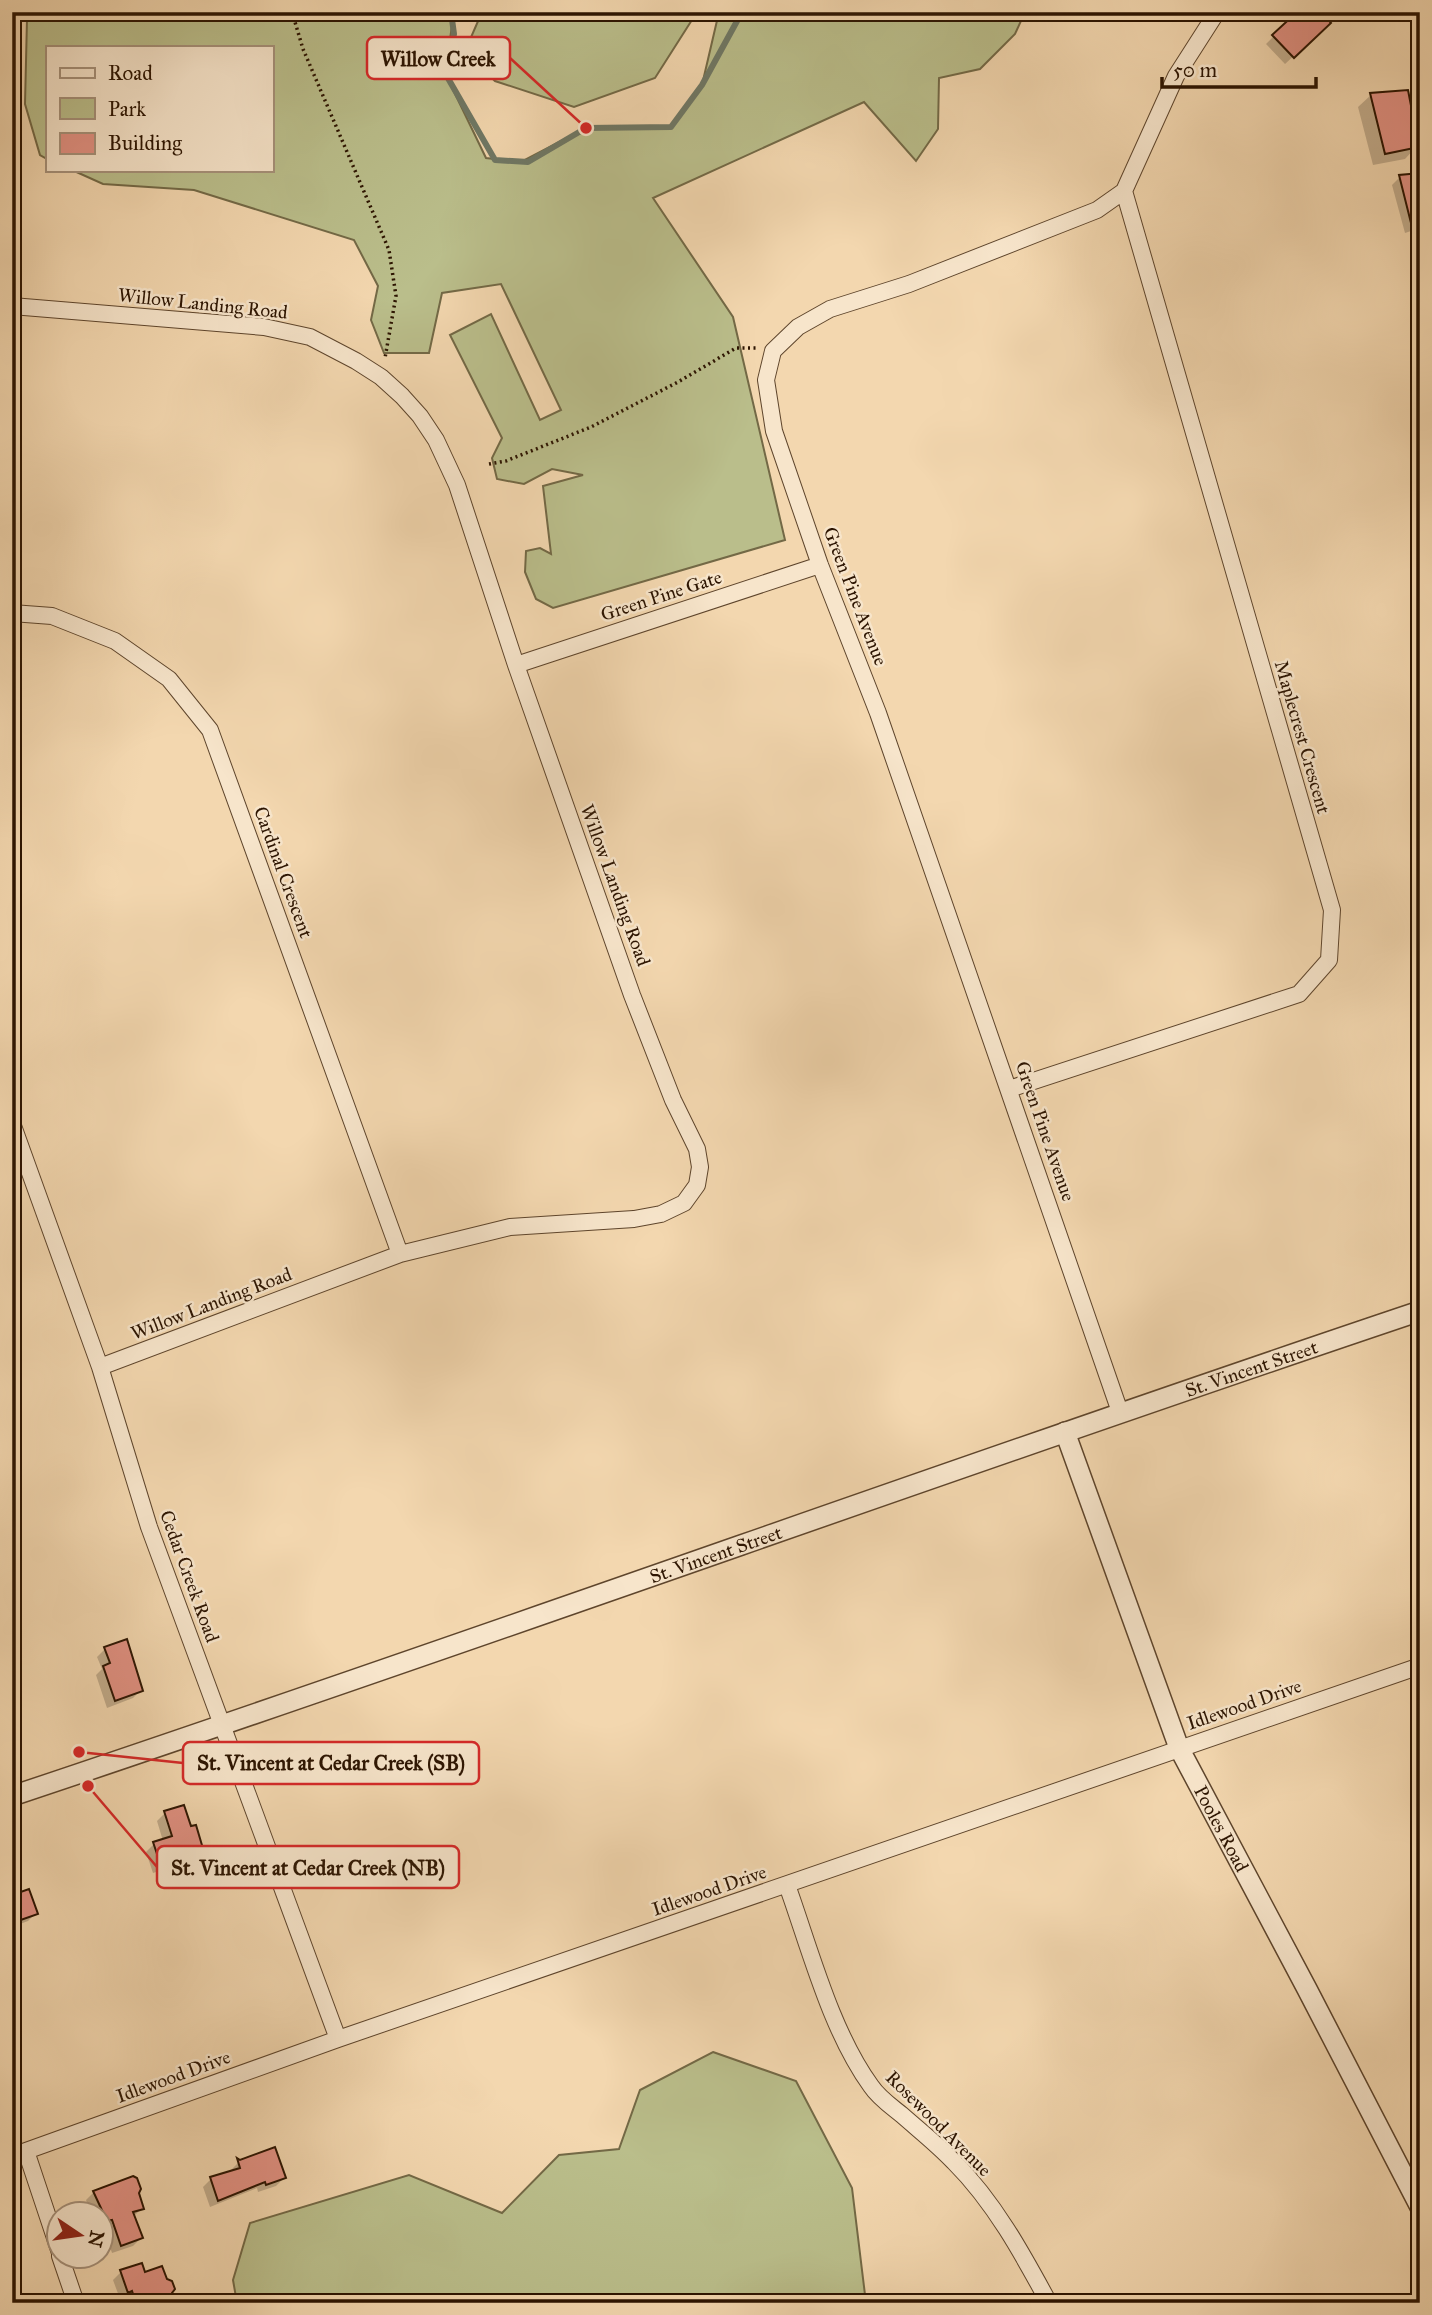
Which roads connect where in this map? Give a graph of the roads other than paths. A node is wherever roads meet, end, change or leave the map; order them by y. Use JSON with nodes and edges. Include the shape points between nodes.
{"nodes":[{"id":1,"x":1217,"y":12,"type":"edge"},
{"id":2,"x":1124,"y":191,"type":"junction"},
{"id":3,"x":12,"y":306,"type":"edge"},
{"id":4,"x":820,"y":565,"type":"junction"},
{"id":5,"x":12,"y":613,"type":"edge"},
{"id":6,"x":516,"y":665,"type":"junction"},
{"id":7,"x":1009,"y":1089,"type":"junction"},
{"id":8,"x":12,"y":1123,"type":"edge"},
{"id":9,"x":400,"y":1254,"type":"junction"},
{"id":10,"x":1420,"y":1311,"type":"edge"},
{"id":11,"x":100,"y":1367,"type":"junction"},
{"id":12,"x":1120,"y":1412,"type":"junction"},
{"id":13,"x":1065,"y":1432,"type":"junction"},
{"id":14,"x":1420,"y":1665,"type":"edge"},
{"id":15,"x":223,"y":1726,"type":"junction"},
{"id":16,"x":1179,"y":1748,"type":"junction"},
{"id":17,"x":12,"y":1796,"type":"edge"},
{"id":18,"x":787,"y":1885,"type":"junction"},
{"id":19,"x":338,"y":2039,"type":"junction"},
{"id":20,"x":19,"y":2154,"type":"edge"},
{"id":21,"x":1420,"y":2207,"type":"edge"},
{"id":22,"x":46,"y":2220,"type":"edge"},
{"id":23,"x":65,"y":2270,"type":"edge"},
{"id":24,"x":76,"y":2303,"type":"edge"},
{"id":25,"x":1049,"y":2303,"type":"edge"}],
"edges":[{"from":1,"to":2,"type":"street","via":[[1176,76]]},
{"from":2,"to":4,"type":"street","name":"Green Pine Avenue","via":[[1097,210],[908,284],[830,309],[798,327],[774,351],[766,380],[774,431]]},
{"from":2,"to":7,"type":"street","name":"Maplecrest Crescent","via":[[1332,910],[1329,960],[1299,993]]},
{"from":3,"to":6,"type":"street","name":"Willow Landing Road","via":[[289,331],[330,346],[381,377],[420,416],[436,440],[457,485]]},
{"from":4,"to":6,"type":"street","name":"Green Pine Gate"},
{"from":4,"to":7,"type":"street","name":"Green Pine Avenue","via":[[878,713]]},
{"from":5,"to":9,"type":"street","name":"Cardinal Crescent","via":[[52,615],[116,641],[169,679],[210,730]]},
{"from":6,"to":9,"type":"street","name":"Willow Landing Road","via":[[632,995],[697,1149],[697,1185],[684,1203],[661,1214],[510,1227]]},
{"from":7,"to":12,"type":"street","name":"Green Pine Avenue"},
{"from":8,"to":11,"type":"street","name":"Cedar Creek Road"},
{"from":9,"to":11,"type":"street","name":"Willow Landing Road"},
{"from":10,"to":12,"type":"street","name":"St. Vincent Street"},
{"from":11,"to":15,"type":"street","name":"Cedar Creek Road","via":[[149,1527]]},
{"from":12,"to":13,"type":"street","name":"St. Vincent Street"},
{"from":13,"to":15,"type":"street","name":"St. Vincent Street"},
{"from":13,"to":16,"type":"street","name":"Pooles Road"},
{"from":14,"to":16,"type":"street","name":"Idlewood Drive"},
{"from":15,"to":17,"type":"street","name":"St. Vincent Street"},
{"from":15,"to":19,"type":"street","name":"Cedar Creek Road"},
{"from":16,"to":18,"type":"street","name":"Idlewood Drive"},
{"from":16,"to":21,"type":"street","name":"Pooles Road"},
{"from":18,"to":19,"type":"street","name":"Idlewood Drive"},
{"from":18,"to":25,"type":"street","name":"Rosewood Avenue","via":[[831,2008],[871,2087],[977,2188]]},
{"from":19,"to":20,"type":"street","name":"Idlewood Drive"},
{"from":20,"to":22,"type":"street"},
{"from":23,"to":24,"type":"street"}]}
